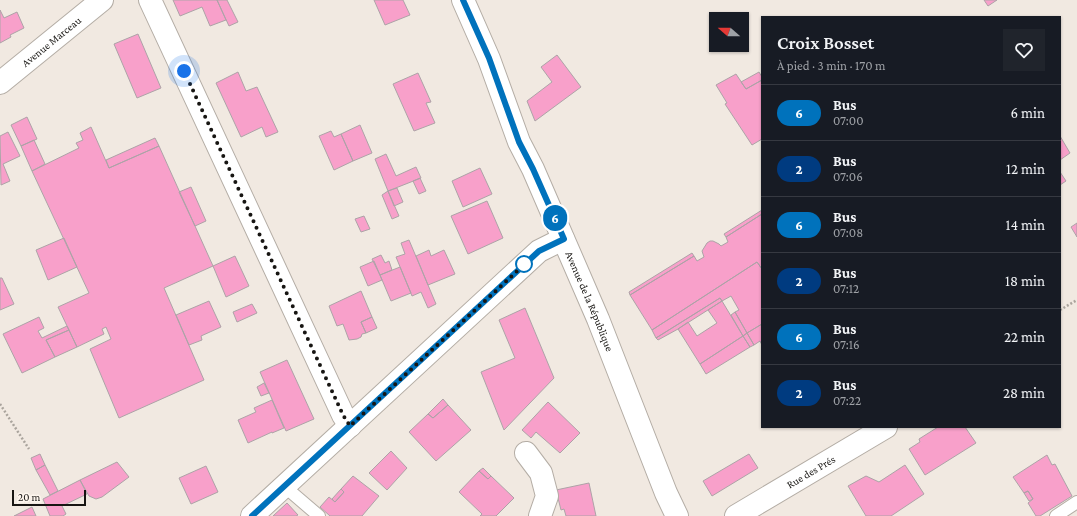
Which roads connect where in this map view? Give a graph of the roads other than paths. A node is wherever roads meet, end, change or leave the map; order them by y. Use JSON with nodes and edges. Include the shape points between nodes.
{"nodes":[{"id":1,"x":102,"y":0,"type":"edge"},
{"id":2,"x":150,"y":0,"type":"edge"},
{"id":3,"x":463,"y":0,"type":"edge"},
{"id":4,"x":0,"y":83,"type":"edge"},
{"id":5,"x":564,"y":239,"type":"junction"},
{"id":6,"x":350,"y":426,"type":"junction"},
{"id":7,"x":884,"y":428,"type":"edge"},
{"id":8,"x":526,"y":453,"type":"dead end"},
{"id":9,"x":284,"y":486,"type":"junction"},
{"id":10,"x":1077,"y":502,"type":"edge"},
{"id":11,"x":252,"y":516,"type":"edge"},
{"id":12,"x":319,"y":516,"type":"edge"},
{"id":13,"x":540,"y":516,"type":"edge"},
{"id":14,"x":677,"y":516,"type":"edge"},
{"id":15,"x":736,"y":516,"type":"edge"},
{"id":16,"x":1056,"y":516,"type":"edge"}],
"edges":[{"from":1,"to":4,"type":"street","name":"Avenue Marceau"},
{"from":2,"to":6,"type":"street"},
{"from":3,"to":5,"type":"street","name":"Avenue de la République","via":[[489,58],[519,142]]},
{"from":5,"to":6,"type":"street","via":[[539,251]]},
{"from":5,"to":14,"type":"street","name":"Avenue de la République"},
{"from":6,"to":9,"type":"street"},
{"from":7,"to":15,"type":"street","name":"Rue des Prés"},
{"from":8,"to":13,"type":"street","via":[[541,473],[547,496]]},
{"from":9,"to":11,"type":"street"},
{"from":9,"to":12,"type":"lane"},
{"from":10,"to":16,"type":"lane"}]}
